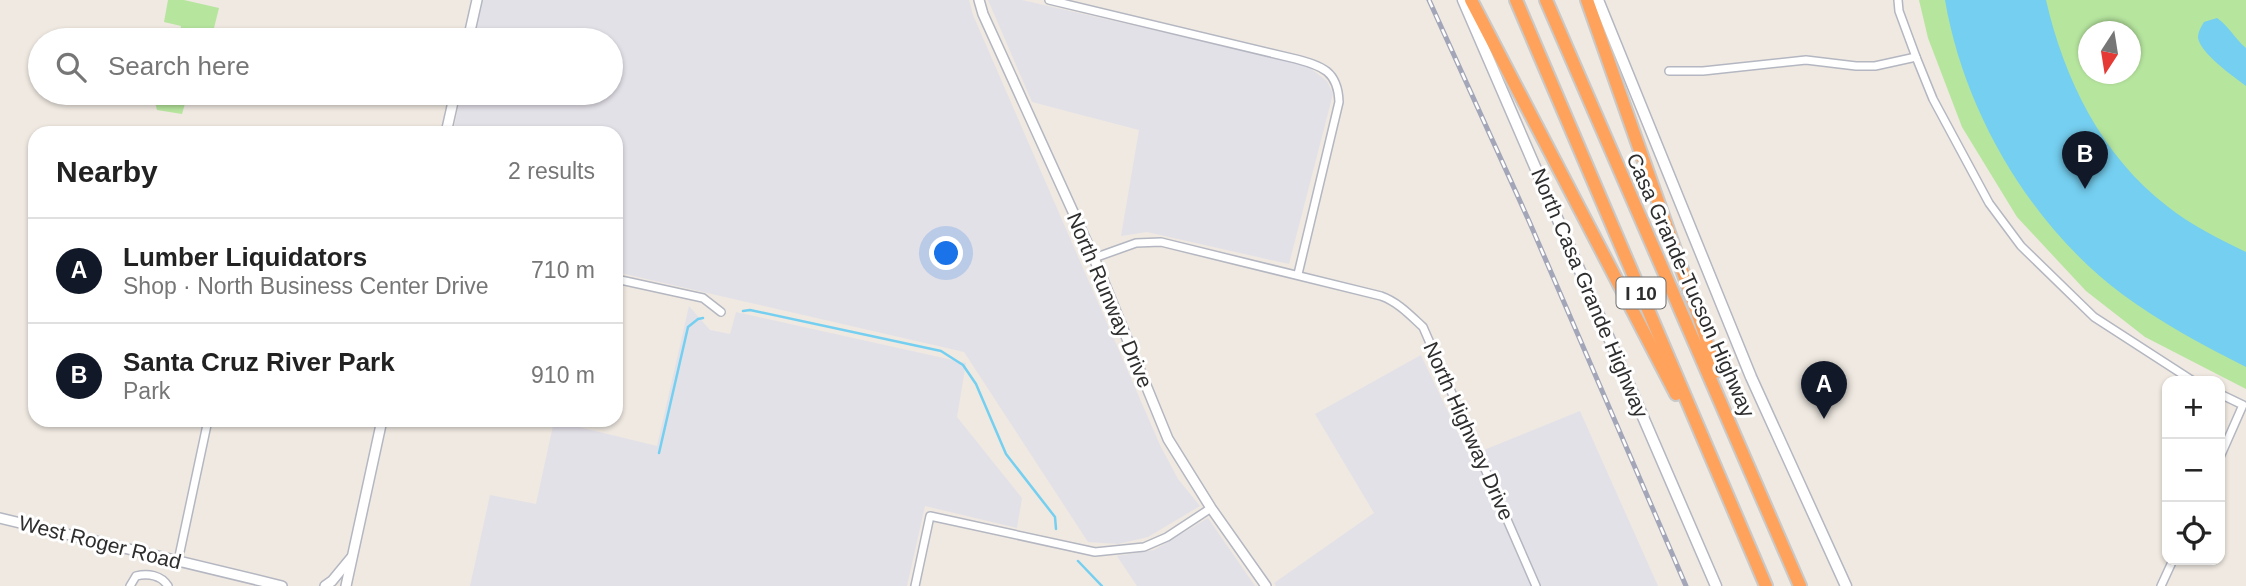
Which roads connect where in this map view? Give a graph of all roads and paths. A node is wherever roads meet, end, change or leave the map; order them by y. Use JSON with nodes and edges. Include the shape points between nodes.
{"nodes":[{"id":1,"x":477,"y":0,"type":"edge"},
{"id":2,"x":979,"y":0,"type":"edge"},
{"id":3,"x":1049,"y":0,"type":"edge"},
{"id":4,"x":1463,"y":0,"type":"edge"},
{"id":5,"x":1471,"y":0,"type":"edge"},
{"id":6,"x":1516,"y":0,"type":"edge"},
{"id":7,"x":1546,"y":0,"type":"edge"},
{"id":8,"x":1587,"y":0,"type":"edge"},
{"id":9,"x":1598,"y":0,"type":"edge"},
{"id":10,"x":1898,"y":0,"type":"edge"},
{"id":11,"x":470,"y":28,"type":"edge"},
{"id":12,"x":1916,"y":57,"type":"junction"},
{"id":13,"x":1669,"y":71,"type":"dead end"},
{"id":14,"x":452,"y":105,"type":"edge"},
{"id":15,"x":448,"y":126,"type":"edge"},
{"id":16,"x":1094,"y":258,"type":"junction"},
{"id":17,"x":1298,"y":274,"type":"junction"},
{"id":18,"x":623,"y":281,"type":"edge"},
{"id":19,"x":721,"y":312,"type":"dead end"},
{"id":20,"x":2185,"y":376,"type":"edge"},
{"id":21,"x":2225,"y":396,"type":"edge"},
{"id":22,"x":207,"y":427,"type":"edge"},
{"id":23,"x":380,"y":427,"type":"edge"},
{"id":24,"x":2225,"y":446,"type":"edge"},
{"id":25,"x":1741,"y":449,"type":"junction"},
{"id":26,"x":1716,"y":470,"type":"junction"},
{"id":27,"x":1211,"y":508,"type":"junction"},
{"id":28,"x":0,"y":517,"type":"edge"},
{"id":29,"x":352,"y":556,"type":"junction"},
{"id":30,"x":178,"y":561,"type":"junction"},
{"id":31,"x":2171,"y":565,"type":"edge"},
{"id":32,"x":130,"y":586,"type":"edge"},
{"id":33,"x":168,"y":586,"type":"edge"},
{"id":34,"x":282,"y":586,"type":"edge"},
{"id":35,"x":325,"y":586,"type":"edge"},
{"id":36,"x":346,"y":586,"type":"edge"},
{"id":37,"x":915,"y":586,"type":"edge"},
{"id":38,"x":1266,"y":586,"type":"edge"},
{"id":39,"x":1536,"y":586,"type":"edge"},
{"id":40,"x":1716,"y":586,"type":"edge"},
{"id":41,"x":1766,"y":586,"type":"edge"},
{"id":42,"x":1800,"y":586,"type":"edge"},
{"id":43,"x":1846,"y":586,"type":"edge"},
{"id":44,"x":2161,"y":586,"type":"edge"}],
"edges":[{"from":1,"to":11,"type":"street"},
{"from":2,"to":16,"type":"street","name":"North Runway Drive"},
{"from":3,"to":17,"type":"street","via":[[1315,64],[1332,76],[1339,102]]},
{"from":4,"to":40,"type":"main road","name":"North Casa Grande Highway"},
{"from":5,"to":26,"type":"highway"},
{"from":6,"to":26,"type":"highway","number":"I 10"},
{"from":7,"to":25,"type":"highway","name":"Casa Grande-Tucson Highway","number":"I 10"},
{"from":8,"to":25,"type":"highway"},
{"from":9,"to":43,"type":"main road","via":[[1751,377]]},
{"from":10,"to":12,"type":"street"},
{"from":12,"to":13,"type":"street","via":[[1875,66],[1806,60]]},
{"from":12,"to":20,"type":"street","via":[[1964,159],[2021,246],[2094,317]]},
{"from":14,"to":15,"type":"street"},
{"from":16,"to":17,"type":"street","name":"North Highway Drive","via":[[1136,243],[1161,242]]},
{"from":16,"to":27,"type":"street","name":"North Runway Drive","via":[[1168,439]]},
{"from":17,"to":39,"type":"street","name":"North Highway Drive","via":[[1391,299],[1423,327]]},
{"from":18,"to":19,"type":"street","via":[[703,298]]},
{"from":21,"to":24,"type":"street","via":[[2243,405]]},
{"from":22,"to":30,"type":"street"},
{"from":23,"to":29,"type":"street"},
{"from":25,"to":42,"type":"highway","name":"Casa Grande-Tucson Highway","number":"I 10"},
{"from":26,"to":41,"type":"highway","number":"I 10"},
{"from":27,"to":37,"type":"street","via":[[1143,547],[1095,552],[930,516]]},
{"from":27,"to":38,"type":"street","name":"North Runway Drive"},
{"from":28,"to":30,"type":"street","name":"West Roger Road"},
{"from":29,"to":35,"type":"street"},
{"from":29,"to":36,"type":"street"},
{"from":30,"to":34,"type":"street","name":"West Roger Road"},
{"from":31,"to":44,"type":"street"},
{"from":32,"to":33,"type":"street","via":[[136,576],[144,574],[158,577]]}]}
